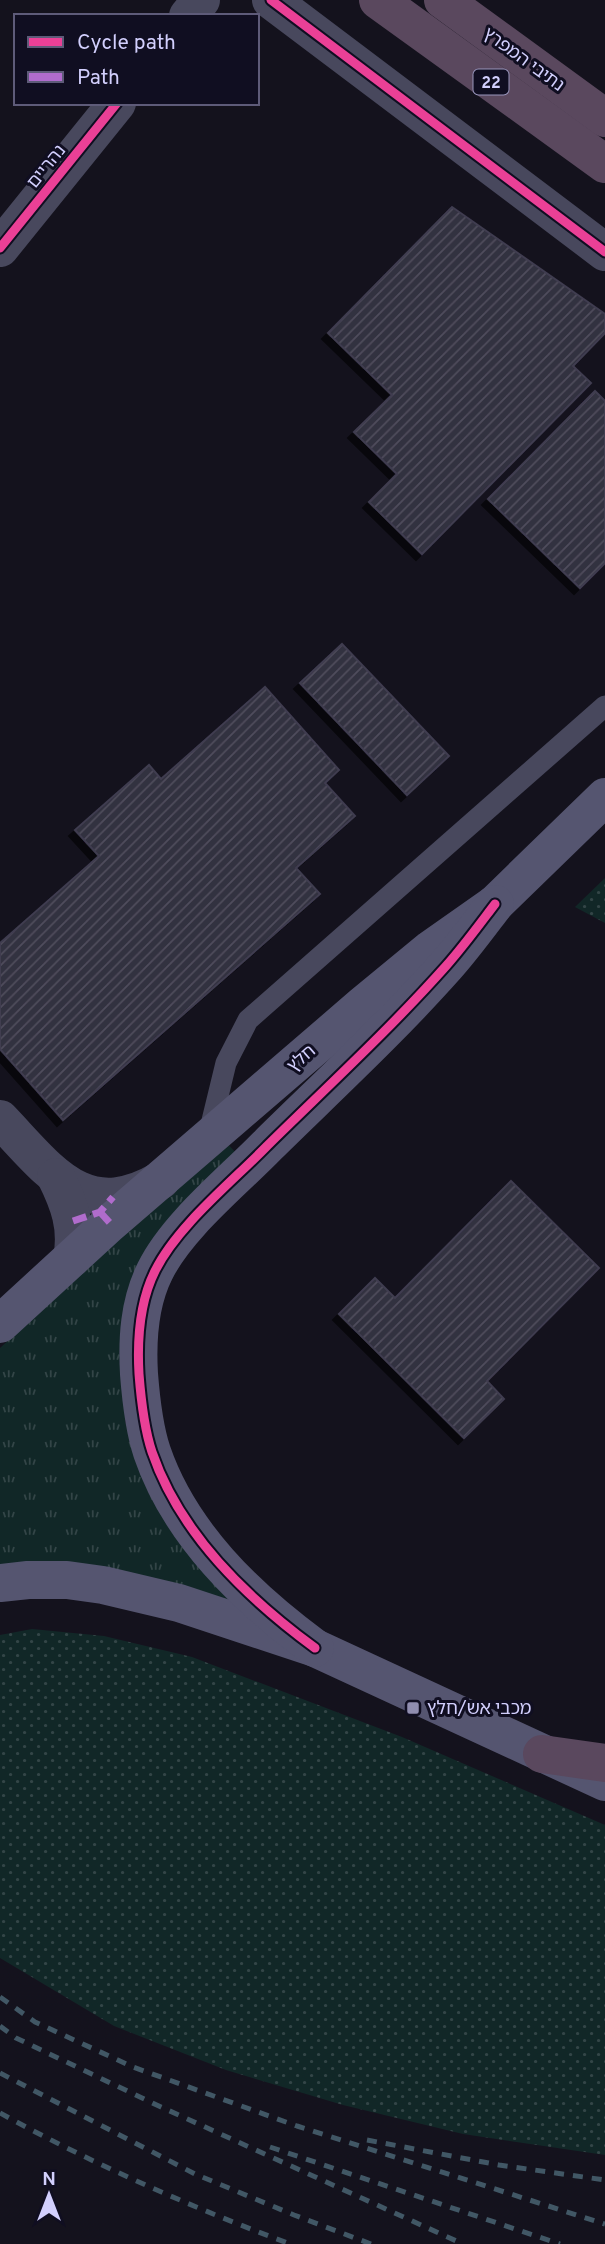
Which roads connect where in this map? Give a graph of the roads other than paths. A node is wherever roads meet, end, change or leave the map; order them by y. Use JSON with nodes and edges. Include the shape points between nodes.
{"nodes":[{"id":1,"x":201,"y":0,"type":"edge"},
{"id":2,"x":271,"y":0,"type":"edge"},
{"id":3,"x":378,"y":0,"type":"edge"},
{"id":4,"x":443,"y":0,"type":"edge"},
{"id":5,"x":453,"y":0,"type":"edge"},
{"id":6,"x":190,"y":14,"type":"edge"},
{"id":7,"x":115,"y":105,"type":"edge"},
{"id":8,"x":605,"y":110,"type":"edge"},
{"id":9,"x":605,"y":118,"type":"edge"},
{"id":10,"x":605,"y":164,"type":"edge"},
{"id":11,"x":0,"y":248,"type":"edge"},
{"id":12,"x":605,"y":252,"type":"edge"},
{"id":13,"x":605,"y":706,"type":"edge"},
{"id":14,"x":605,"y":797,"type":"edge"},
{"id":15,"x":495,"y":904,"type":"junction"},
{"id":16,"x":0,"y":1119,"type":"edge"},
{"id":17,"x":208,"y":1138,"type":"junction"},
{"id":18,"x":56,"y":1177,"type":"junction"},
{"id":19,"x":162,"y":1180,"type":"junction"},
{"id":20,"x":72,"y":1258,"type":"junction"},
{"id":21,"x":0,"y":1324,"type":"edge"},
{"id":22,"x":0,"y":1583,"type":"edge"},
{"id":23,"x":315,"y":1648,"type":"junction"},
{"id":24,"x":542,"y":1754,"type":"junction"},
{"id":25,"x":605,"y":1763,"type":"edge"},
{"id":26,"x":605,"y":1783,"type":"edge"}],
"edges":[{"from":1,"to":6,"type":"street"},
{"from":2,"to":12,"type":"street"},
{"from":3,"to":10,"type":"highway","number":"22"},
{"from":4,"to":9,"type":"highway","name":"נתיבי המפרץ","number":"22"},
{"from":5,"to":8,"type":"street"},
{"from":7,"to":11,"type":"street","name":"נהריים"},
{"from":13,"to":17,"type":"lane","via":[[248,1020],[226,1063]]},
{"from":14,"to":15,"type":"street","name":"חלץ"},
{"from":15,"to":17,"type":"street","name":"חלץ","via":[[431,949]]},
{"from":15,"to":23,"type":"street","via":[[415,999],[210,1201],[171,1247],[147,1288],[137,1351],[140,1396],[151,1450],[170,1495],[240,1585]]},
{"from":16,"to":18,"type":"street"},
{"from":17,"to":19,"type":"street","name":"חלץ"},
{"from":18,"to":19,"type":"street","via":[[99,1197],[128,1195]]},
{"from":18,"to":20,"type":"street","via":[[73,1221]]},
{"from":19,"to":20,"type":"street","name":"חלץ"},
{"from":20,"to":21,"type":"street","name":"חלץ"},
{"from":22,"to":23,"type":"street","via":[[67,1580],[103,1585],[179,1603]]},
{"from":23,"to":24,"type":"street"},
{"from":24,"to":25,"type":"highway"},
{"from":24,"to":26,"type":"street"}]}
